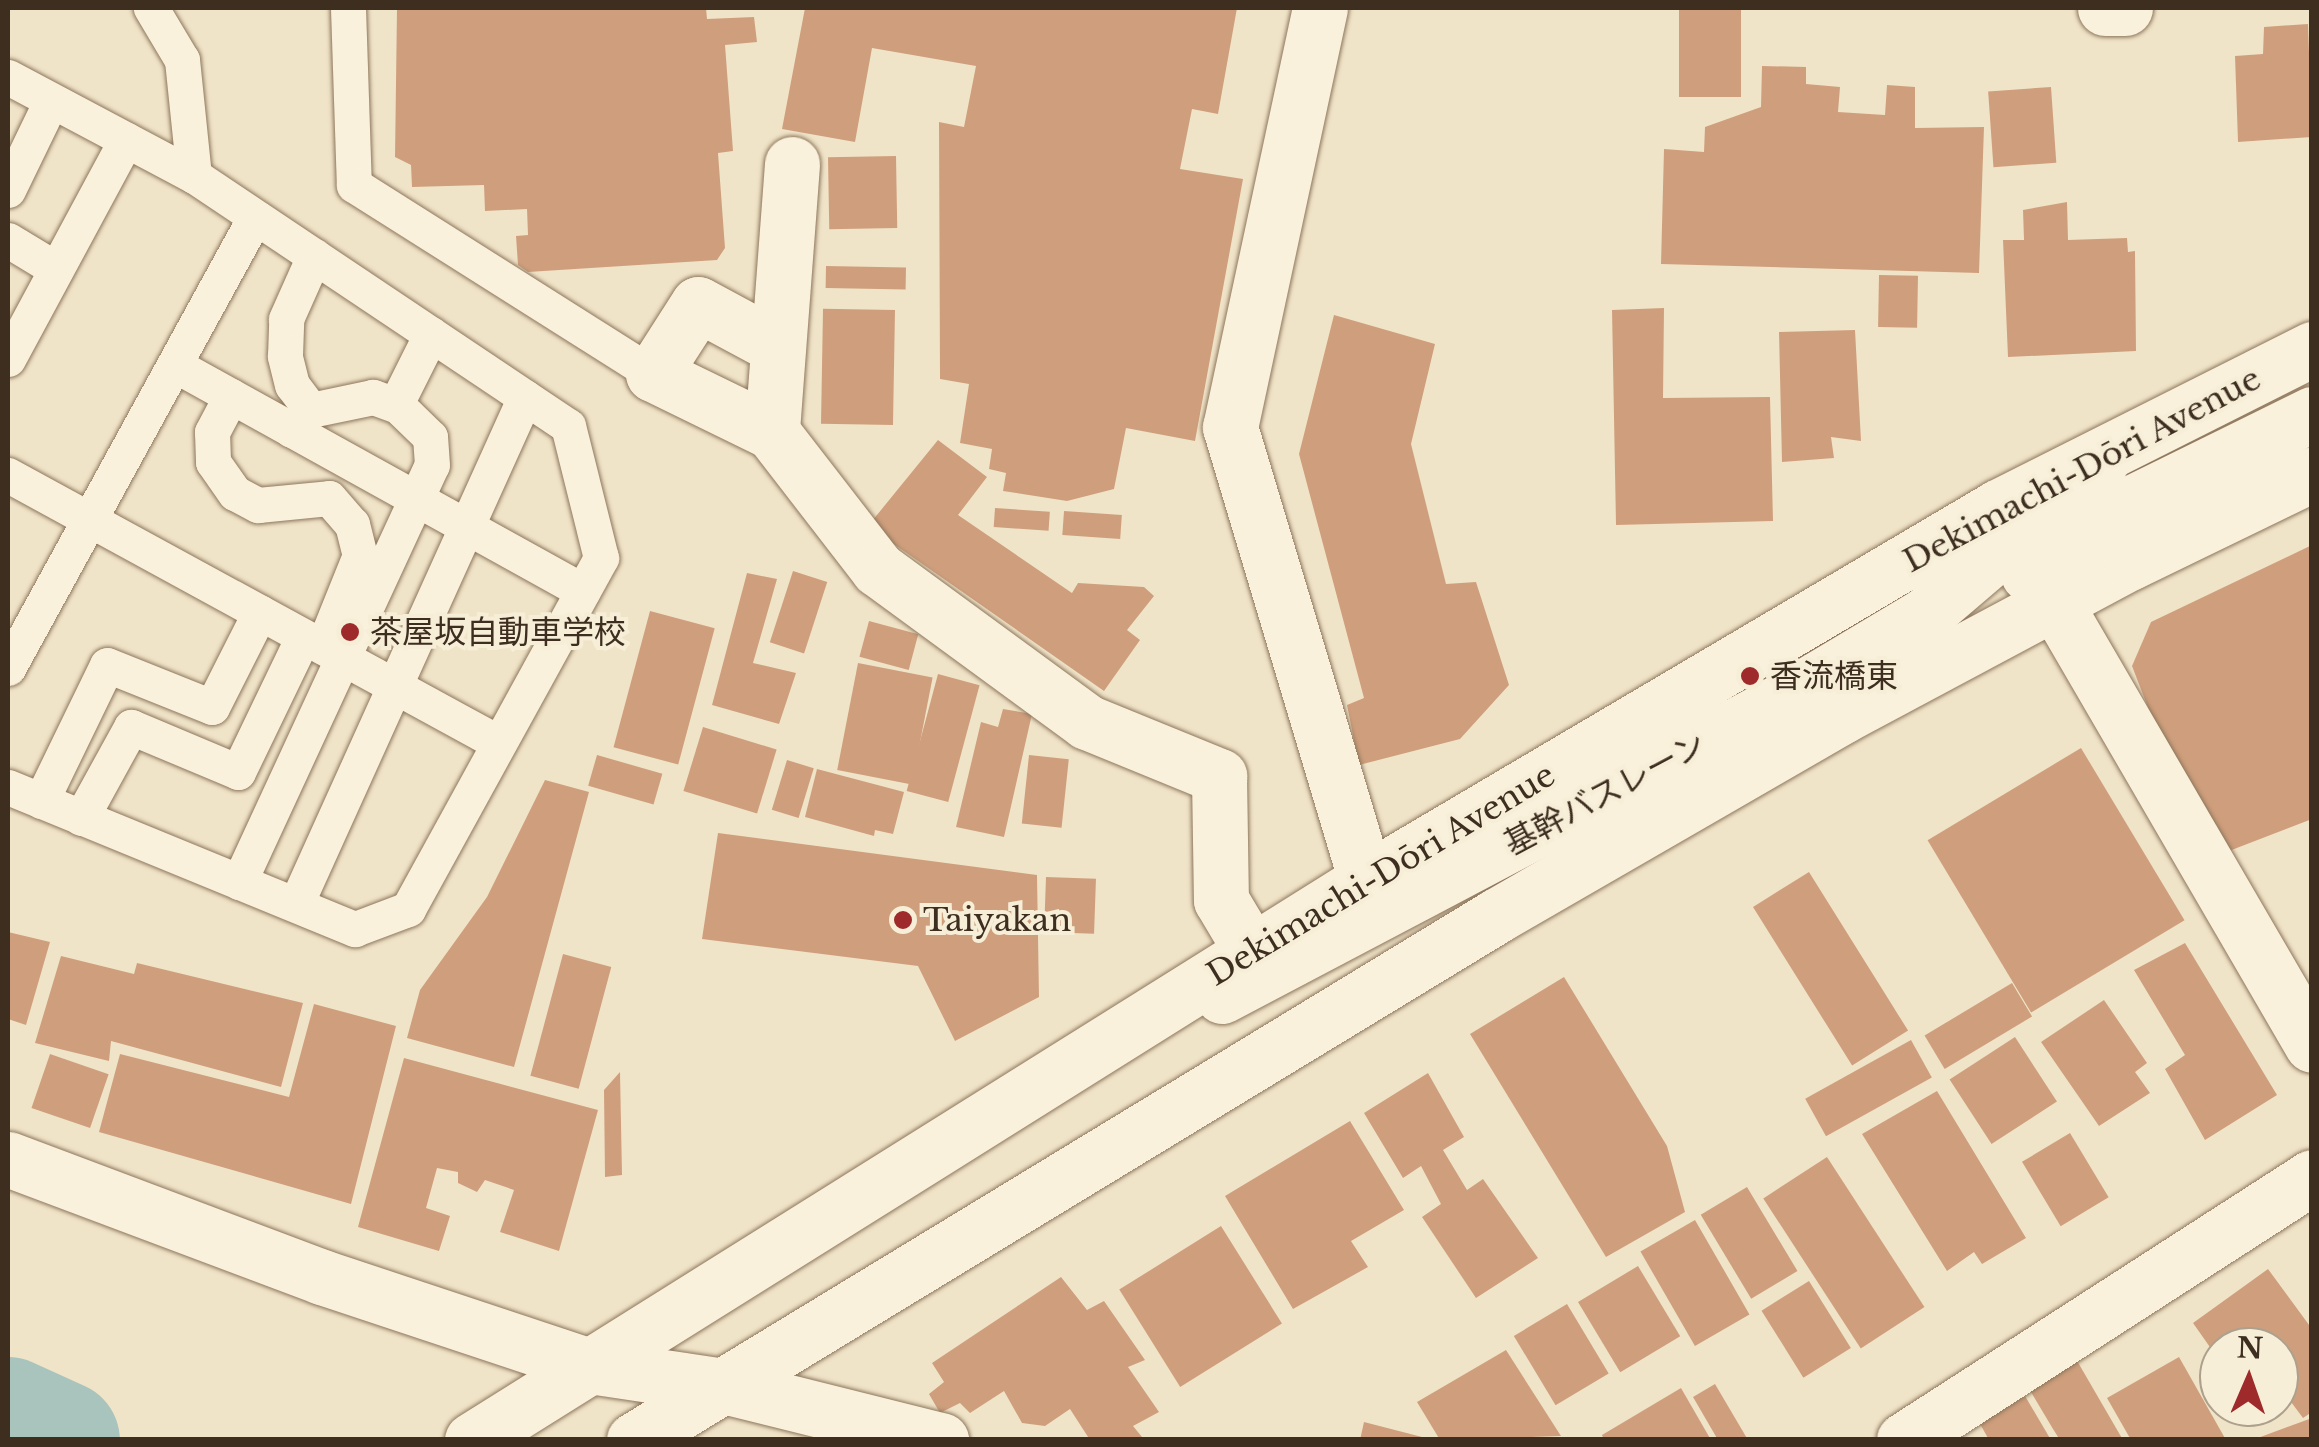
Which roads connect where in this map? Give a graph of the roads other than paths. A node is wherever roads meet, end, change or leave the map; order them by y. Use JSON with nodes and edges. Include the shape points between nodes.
{"nodes":[{"id":1,"x":151,"y":8,"type":"edge"},
{"id":2,"x":348,"y":8,"type":"edge"},
{"id":3,"x":1320,"y":8,"type":"edge"},
{"id":4,"x":2105,"y":8,"type":"edge"},
{"id":5,"x":2125,"y":8,"type":"edge"},
{"id":6,"x":8,"y":77,"type":"edge"},
{"id":7,"x":51,"y":100,"type":"junction"},
{"id":8,"x":126,"y":140,"type":"junction"},
{"id":9,"x":792,"y":164,"type":"dead end"},
{"id":10,"x":194,"y":176,"type":"junction"},
{"id":11,"x":8,"y":190,"type":"edge"},
{"id":12,"x":255,"y":217,"type":"junction"},
{"id":13,"x":8,"y":240,"type":"edge"},
{"id":14,"x":314,"y":256,"type":"junction"},
{"id":15,"x":56,"y":269,"type":"junction"},
{"id":16,"x":430,"y":334,"type":"junction"},
{"id":17,"x":778,"y":347,"type":"junction"},
{"id":18,"x":2312,"y":349,"type":"edge"},
{"id":19,"x":8,"y":359,"type":"edge"},
{"id":20,"x":175,"y":365,"type":"junction"},
{"id":21,"x":653,"y":374,"type":"junction"},
{"id":22,"x":230,"y":396,"type":"junction"},
{"id":23,"x":526,"y":397,"type":"junction"},
{"id":24,"x":396,"y":404,"type":"junction"},
{"id":25,"x":2312,"y":414,"type":"edge"},
{"id":26,"x":301,"y":420,"type":"junction"},
{"id":27,"x":772,"y":432,"type":"junction"},
{"id":28,"x":350,"y":462,"type":"junction"},
{"id":29,"x":2312,"y":474,"type":"edge"},
{"id":30,"x":8,"y":475,"type":"edge"},
{"id":31,"x":329,"y":498,"type":"junction"},
{"id":32,"x":418,"y":500,"type":"junction"},
{"id":33,"x":91,"y":521,"type":"junction"},
{"id":34,"x":468,"y":527,"type":"junction"},
{"id":35,"x":2026,"y":554,"type":"junction"},
{"id":36,"x":583,"y":591,"type":"junction"},
{"id":37,"x":260,"y":612,"type":"junction"},
{"id":38,"x":324,"y":648,"type":"junction"},
{"id":39,"x":11,"y":655,"type":"edge"},
{"id":40,"x":395,"y":686,"type":"junction"},
{"id":41,"x":499,"y":743,"type":"junction"},
{"id":42,"x":8,"y":787,"type":"edge"},
{"id":43,"x":41,"y":801,"type":"junction"},
{"id":44,"x":82,"y":818,"type":"junction"},
{"id":45,"x":1366,"y":880,"type":"junction"},
{"id":46,"x":240,"y":882,"type":"junction"},
{"id":47,"x":296,"y":904,"type":"junction"},
{"id":48,"x":1252,"y":952,"type":"junction"},
{"id":49,"x":2312,"y":1045,"type":"edge"},
{"id":50,"x":994,"y":1116,"type":"junction"},
{"id":51,"x":8,"y":1159,"type":"edge"},
{"id":52,"x":2312,"y":1176,"type":"edge"},
{"id":53,"x":590,"y":1366,"type":"junction"},
{"id":54,"x":724,"y":1386,"type":"junction"},
{"id":55,"x":472,"y":1440,"type":"edge"},
{"id":56,"x":634,"y":1440,"type":"edge"},
{"id":57,"x":940,"y":1440,"type":"edge"},
{"id":58,"x":1904,"y":1440,"type":"edge"}],
"edges":[{"from":1,"to":10,"type":"lane","via":[[182,60]]},
{"from":2,"to":21,"type":"lane","via":[[354,185]]},
{"from":3,"to":45,"type":"street","via":[[1230,427]]},
{"from":4,"to":5,"type":"street"},
{"from":6,"to":7,"type":"lane"},
{"from":7,"to":8,"type":"lane"},
{"from":7,"to":11,"type":"lane"},
{"from":8,"to":10,"type":"lane"},
{"from":8,"to":15,"type":"lane"},
{"from":9,"to":17,"type":"street"},
{"from":10,"to":12,"type":"lane"},
{"from":12,"to":14,"type":"lane"},
{"from":12,"to":20,"type":"lane"},
{"from":13,"to":15,"type":"lane"},
{"from":14,"to":16,"type":"lane"},
{"from":14,"to":26,"type":"lane","via":[[286,319],[284,356]]},
{"from":15,"to":19,"type":"lane"},
{"from":16,"to":23,"type":"lane"},
{"from":16,"to":24,"type":"lane"},
{"from":17,"to":21,"type":"street","via":[[698,304]]},
{"from":17,"to":27,"type":"street"},
{"from":18,"to":35,"type":"street","name":"Dekimachi-Dōri Avenue","via":[[2125,443]]},
{"from":20,"to":22,"type":"lane"},
{"from":20,"to":33,"type":"lane"},
{"from":21,"to":27,"type":"street"},
{"from":22,"to":26,"type":"lane"},
{"from":22,"to":31,"type":"lane","via":[[212,432],[213,462],[235,493],[258,505]]},
{"from":23,"to":34,"type":"lane"},
{"from":23,"to":36,"type":"lane","via":[[568,426],[601,558]]},
{"from":24,"to":26,"type":"lane","via":[[373,397]]},
{"from":24,"to":32,"type":"lane","via":[[430,437],[432,465]]},
{"from":25,"to":35,"type":"street","name":"基幹バスレーン"},
{"from":26,"to":28,"type":"lane"},
{"from":27,"to":48,"type":"street","via":[[878,569],[1087,722],[1218,776],[1221,900]]},
{"from":28,"to":31,"type":"lane"},
{"from":28,"to":32,"type":"lane"},
{"from":29,"to":35,"type":"street","name":"Dekimachi-Dōri Avenue"},
{"from":30,"to":33,"type":"lane"},
{"from":31,"to":38,"type":"lane","via":[[352,524],[360,555]]},
{"from":32,"to":34,"type":"lane"},
{"from":32,"to":38,"type":"lane"},
{"from":33,"to":37,"type":"lane"},
{"from":33,"to":39,"type":"lane"},
{"from":34,"to":36,"type":"lane"},
{"from":34,"to":40,"type":"lane"},
{"from":35,"to":45,"type":"street","name":"Dekimachi-Dōri Avenue"},
{"from":35,"to":49,"type":"street"},
{"from":35,"to":50,"type":"street","name":"基幹バスレーン","via":[[1774,705]]},
{"from":35,"to":54,"type":"street","name":"Dekimachi-Dōri Avenue","via":[[1842,716],[1479,926]]},
{"from":36,"to":41,"type":"lane"},
{"from":37,"to":38,"type":"lane"},
{"from":37,"to":43,"type":"lane","via":[[212,707],[107,664]]},
{"from":38,"to":40,"type":"lane"},
{"from":38,"to":44,"type":"lane","via":[[238,772],[131,727]]},
{"from":38,"to":46,"type":"lane"},
{"from":40,"to":41,"type":"lane"},
{"from":40,"to":47,"type":"lane"},
{"from":41,"to":47,"type":"lane","via":[[408,909],[356,929]]},
{"from":42,"to":43,"type":"lane"},
{"from":43,"to":44,"type":"lane"},
{"from":44,"to":46,"type":"lane"},
{"from":45,"to":48,"type":"street","name":"Dekimachi-Dōri Avenue"},
{"from":46,"to":47,"type":"lane"},
{"from":48,"to":50,"type":"street","name":"Dekimachi-Dōri Avenue"},
{"from":50,"to":53,"type":"street","name":"Dekimachi-Dōri Avenue"},
{"from":51,"to":53,"type":"street","via":[[322,1278]]},
{"from":52,"to":58,"type":"street"},
{"from":53,"to":54,"type":"street"},
{"from":53,"to":55,"type":"street","name":"Dekimachi-Dōri Avenue"},
{"from":54,"to":56,"type":"street","name":"Dekimachi-Dōri Avenue"},
{"from":54,"to":57,"type":"street"}]}
